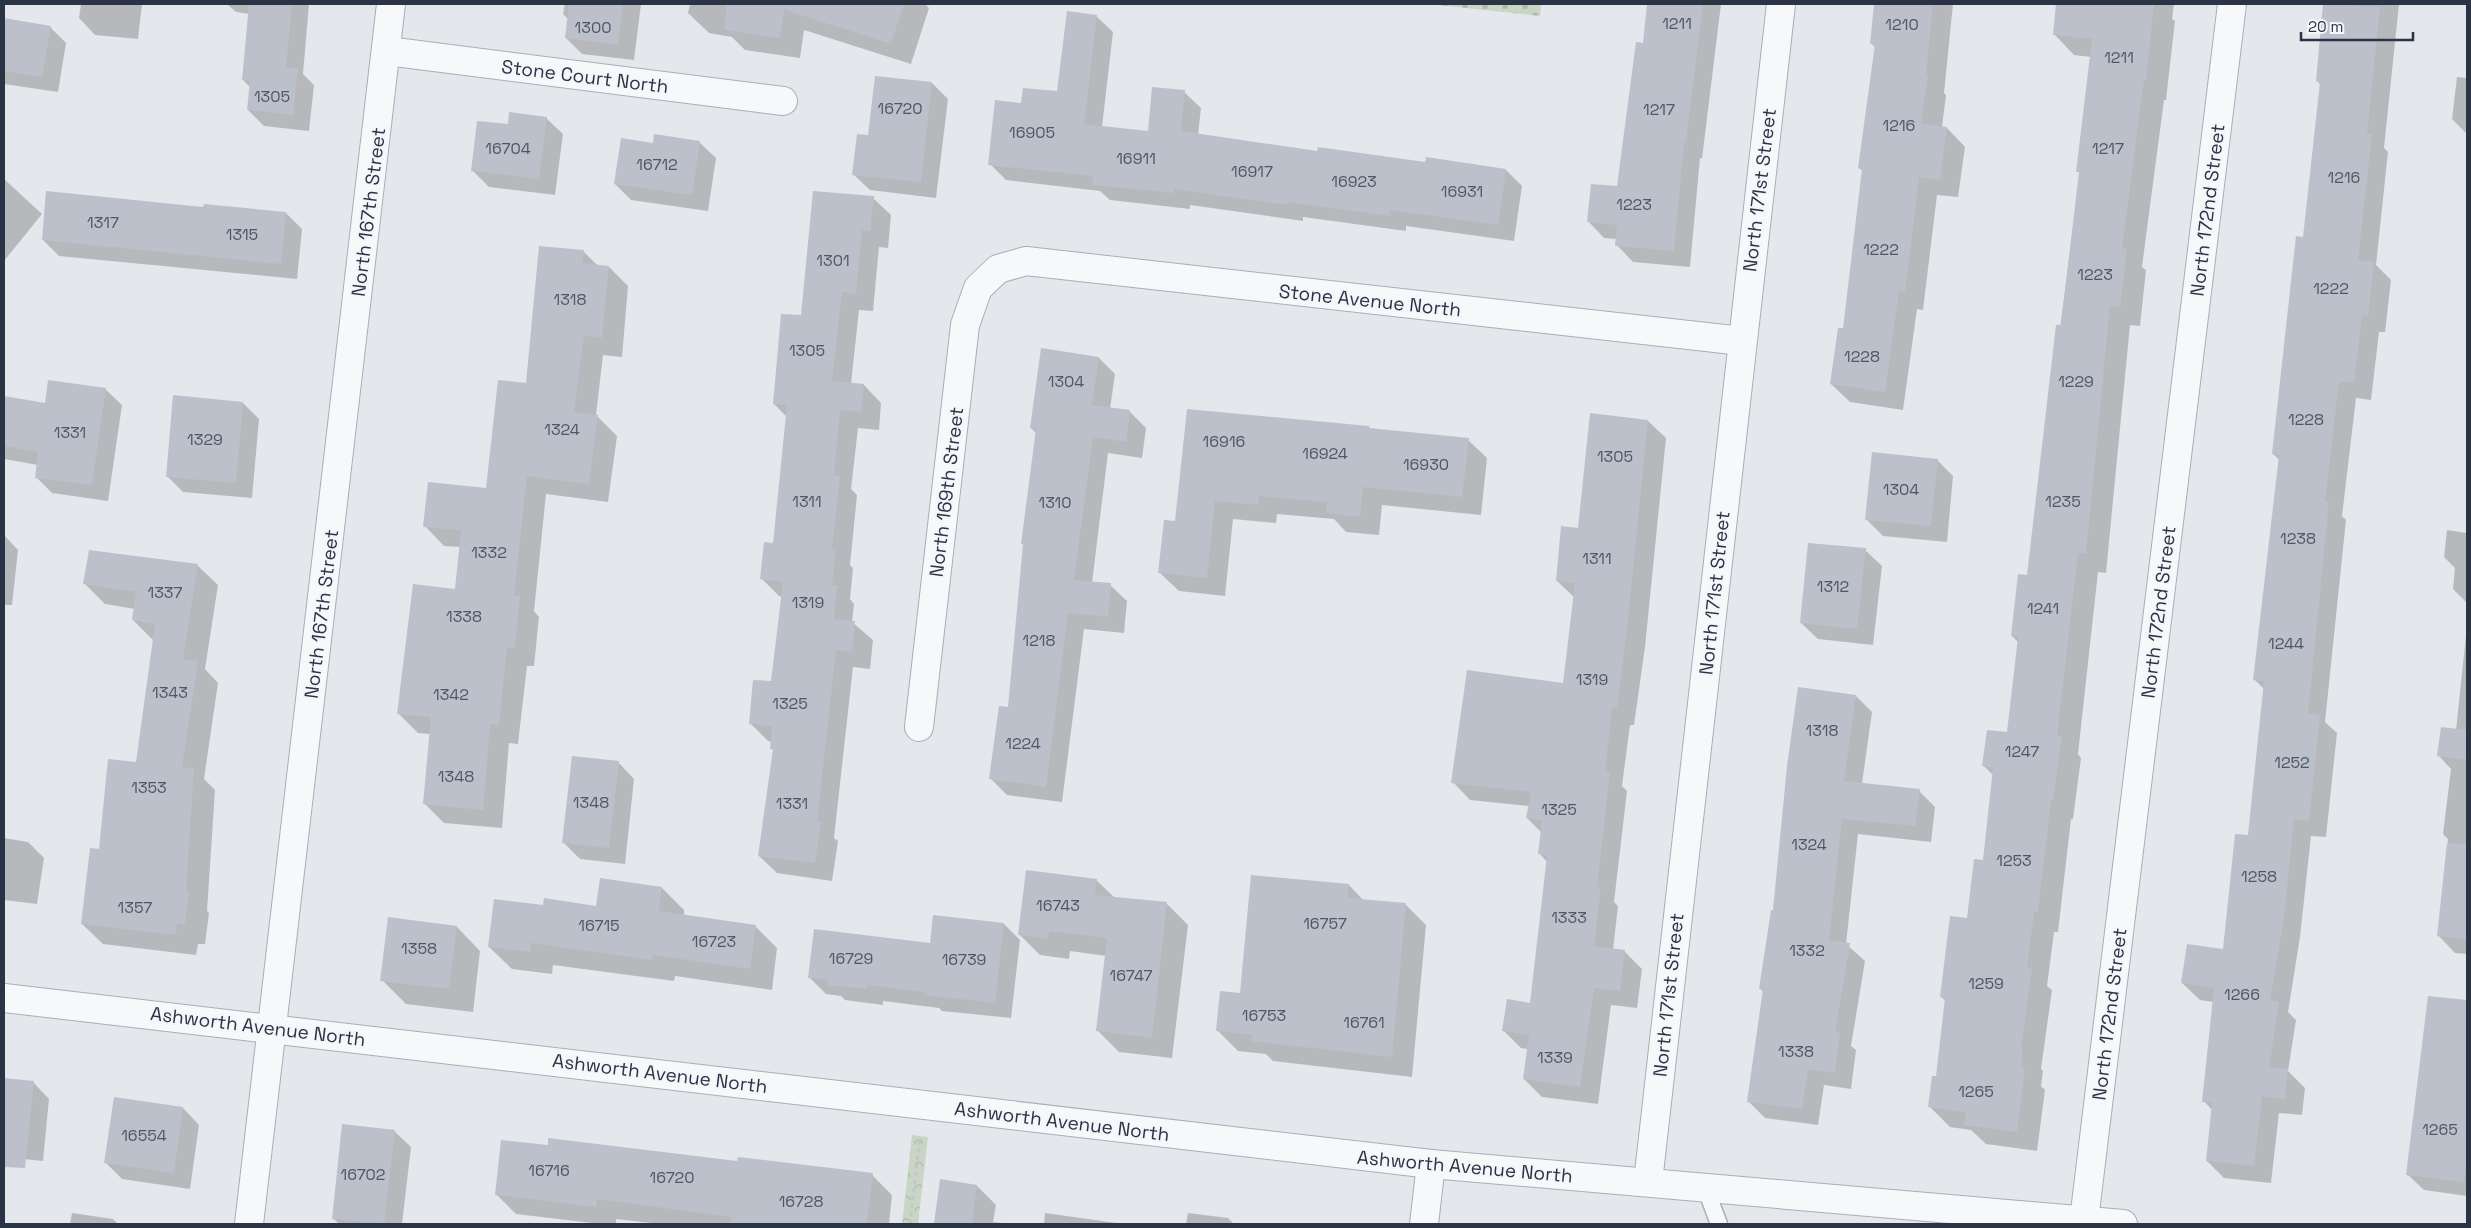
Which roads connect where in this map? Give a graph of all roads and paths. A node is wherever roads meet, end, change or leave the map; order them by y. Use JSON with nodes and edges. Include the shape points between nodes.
{"nodes":[{"id":1,"x":392,"y":4,"type":"edge"},
{"id":2,"x":1781,"y":4,"type":"edge"},
{"id":3,"x":2232,"y":4,"type":"edge"},
{"id":4,"x":387,"y":51,"type":"junction"},
{"id":5,"x":783,"y":102,"type":"dead end"},
{"id":6,"x":998,"y":269,"type":"joint"},
{"id":7,"x":1742,"y":341,"type":"junction"},
{"id":8,"x":919,"y":727,"type":"dead end"},
{"id":9,"x":4,"y":998,"type":"edge"},
{"id":10,"x":272,"y":1028,"type":"junction"},
{"id":11,"x":924,"y":1104,"type":"junction"},
{"id":12,"x":1431,"y":1164,"type":"junction"},
{"id":13,"x":1648,"y":1182,"type":"junction"},
{"id":14,"x":1705,"y":1187,"type":"junction"},
{"id":15,"x":2084,"y":1220,"type":"junction"},
{"id":16,"x":249,"y":1224,"type":"edge"},
{"id":17,"x":910,"y":1224,"type":"edge"},
{"id":18,"x":1424,"y":1224,"type":"edge"},
{"id":19,"x":1720,"y":1224,"type":"edge"},
{"id":20,"x":2123,"y":1224,"type":"edge"}],
"edges":[{"from":1,"to":4,"type":"street","name":"North 167th Street"},
{"from":2,"to":7,"type":"street","name":"North 171st Street"},
{"from":3,"to":15,"type":"street","name":"North 172nd Street"},
{"from":4,"to":5,"type":"street","name":"Stone Court North"},
{"from":4,"to":10,"type":"street","name":"North 167th Street"},
{"from":6,"to":7,"type":"street","name":"Stone Avenue North","via":[[1026,261]]},
{"from":6,"to":8,"type":"street","name":"North 169th Street","via":[[978,288],[966,325]]},
{"from":7,"to":13,"type":"street","name":"North 171st Street"},
{"from":9,"to":10,"type":"street","name":"Ashworth Avenue North"},
{"from":10,"to":11,"type":"street","name":"Ashworth Avenue North"},
{"from":10,"to":16,"type":"street","name":"North 167th Street"},
{"from":11,"to":12,"type":"street","name":"Ashworth Avenue North"},
{"from":11,"to":17,"type":"path"},
{"from":12,"to":13,"type":"street","name":"Ashworth Avenue North"},
{"from":12,"to":18,"type":"street"},
{"from":13,"to":14,"type":"street","name":"Ashworth Avenue North"},
{"from":14,"to":15,"type":"street","name":"Ashworth Avenue North"},
{"from":14,"to":19,"type":"lane"},
{"from":15,"to":20,"type":"street","name":"Ashworth Avenue North"}]}
